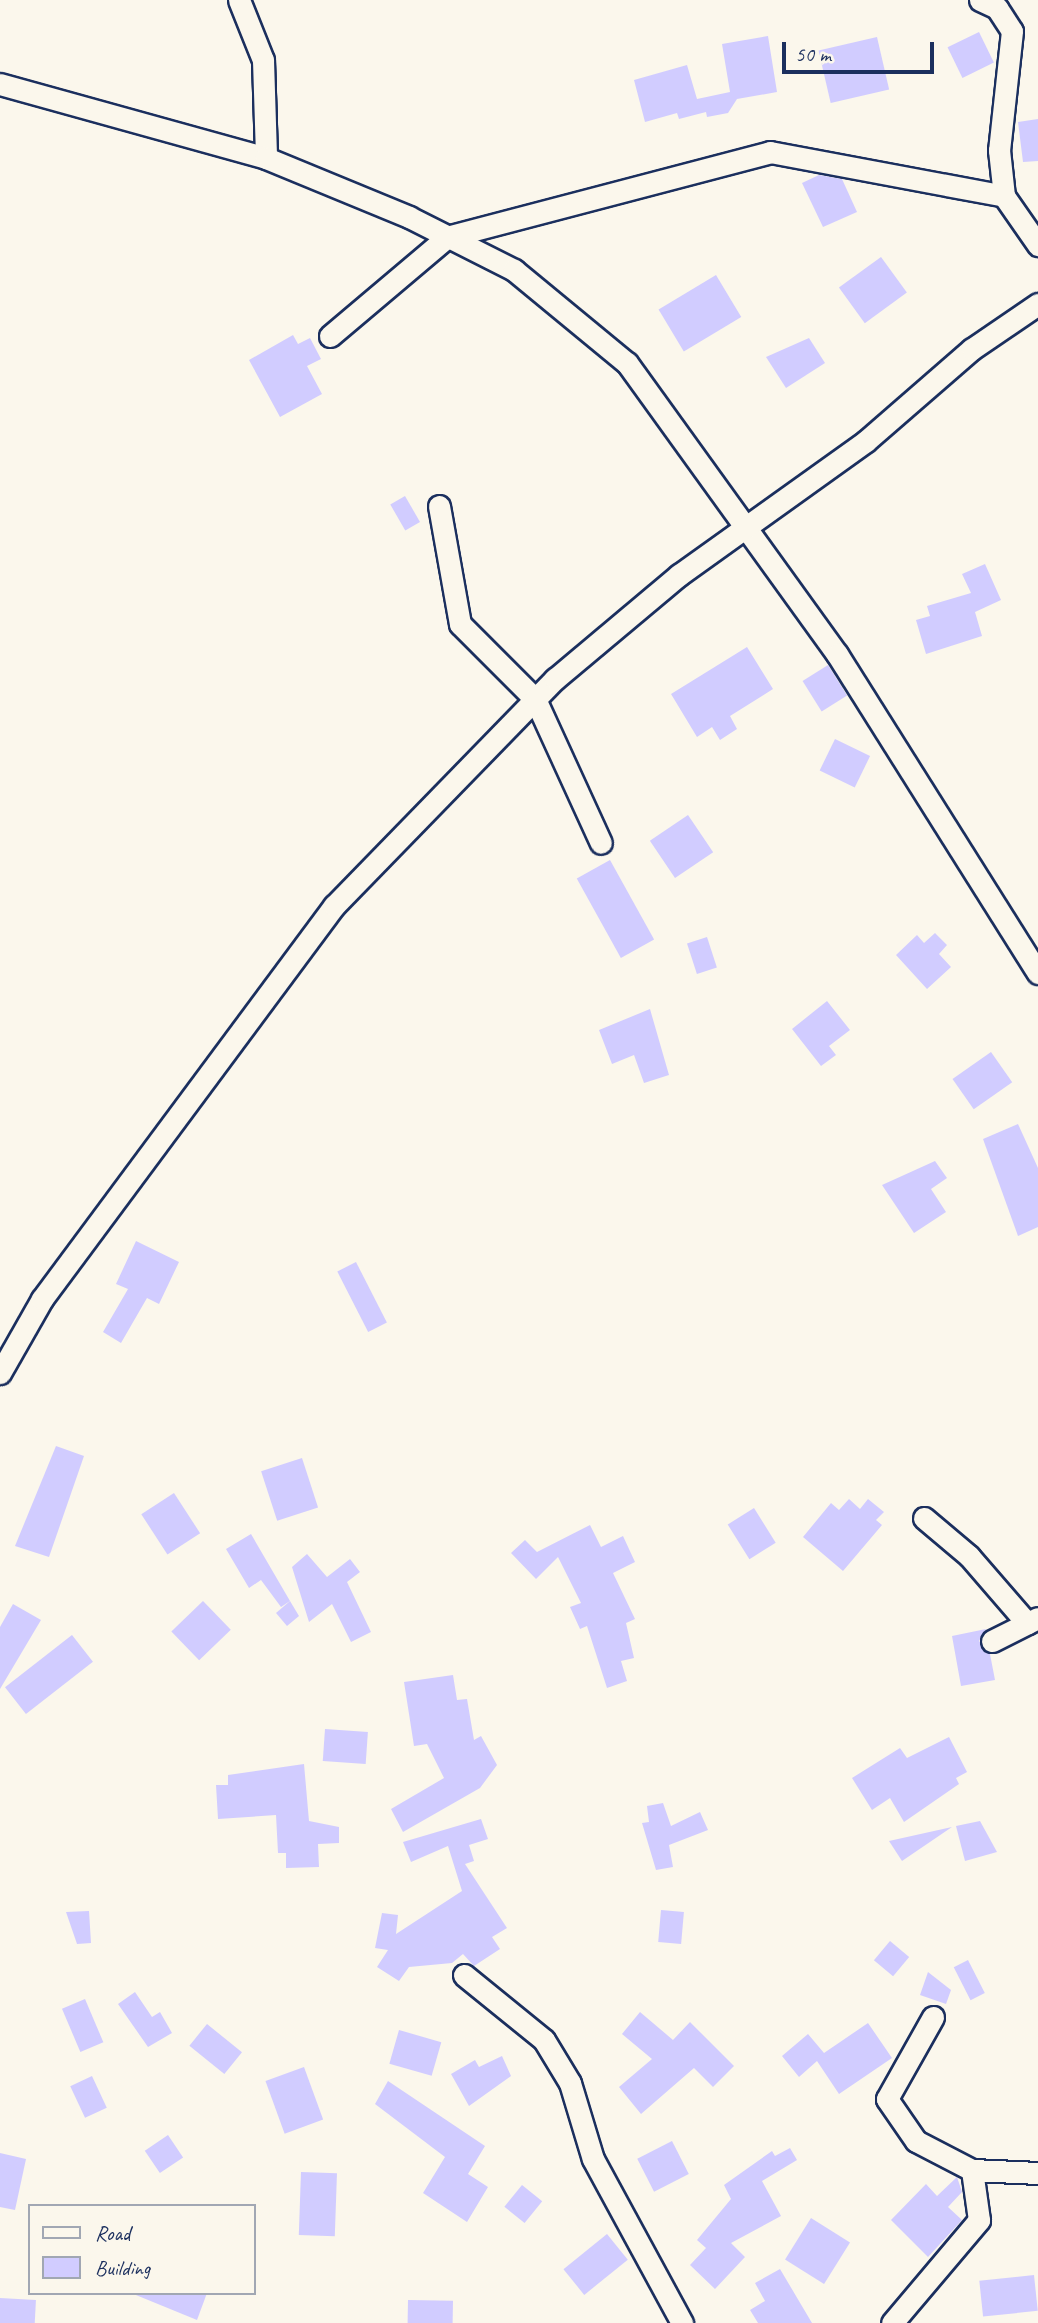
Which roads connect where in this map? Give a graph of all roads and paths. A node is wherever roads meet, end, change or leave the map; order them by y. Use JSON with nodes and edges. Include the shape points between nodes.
{"nodes":[{"id":1,"x":240,"y":0,"type":"edge"},
{"id":2,"x":980,"y":0,"type":"edge"},
{"id":3,"x":0,"y":84,"type":"edge"},
{"id":4,"x":266,"y":158,"type":"junction"},
{"id":5,"x":1004,"y":196,"type":"junction"},
{"id":6,"x":447,"y":237,"type":"junction"},
{"id":7,"x":1038,"y":245,"type":"edge"},
{"id":8,"x":1038,"y":303,"type":"edge"},
{"id":9,"x":330,"y":336,"type":"dead end"},
{"id":10,"x":439,"y":506,"type":"dead end"},
{"id":11,"x":744,"y":532,"type":"junction"},
{"id":12,"x":535,"y":699,"type":"junction"},
{"id":13,"x":601,"y":843,"type":"dead end"},
{"id":14,"x":1038,"y":973,"type":"edge"},
{"id":15,"x":0,"y":1373,"type":"edge"},
{"id":16,"x":924,"y":1518,"type":"dead end"},
{"id":17,"x":1033,"y":1620,"type":"edge"},
{"id":18,"x":992,"y":1641,"type":"dead end"},
{"id":19,"x":464,"y":1975,"type":"dead end"},
{"id":20,"x":933,"y":2017,"type":"dead end"},
{"id":21,"x":972,"y":2170,"type":"junction"},
{"id":22,"x":1038,"y":2173,"type":"edge"},
{"id":23,"x":681,"y":2323,"type":"edge"},
{"id":24,"x":891,"y":2323,"type":"edge"}],
"edges":[{"from":1,"to":4,"type":"street","via":[[263,60]]},
{"from":2,"to":5,"type":"street","via":[[997,8],[1012,31],[999,150]]},
{"from":3,"to":4,"type":"street"},
{"from":4,"to":6,"type":"street"},
{"from":5,"to":6,"type":"street","via":[[770,152]]},
{"from":5,"to":7,"type":"street"},
{"from":6,"to":9,"type":"street"},
{"from":6,"to":11,"type":"street","via":[[514,270],[626,363]]},
{"from":8,"to":11,"type":"street"},
{"from":10,"to":12,"type":"street","via":[[460,624]]},
{"from":11,"to":12,"type":"street","via":[[679,575]]},
{"from":11,"to":14,"type":"street","via":[[845,665]]},
{"from":12,"to":13,"type":"street"},
{"from":12,"to":15,"type":"street","via":[[334,906],[42,1299]]},
{"from":16,"to":17,"type":"street"},
{"from":17,"to":18,"type":"street"},
{"from":19,"to":23,"type":"street","via":[[544,2040],[569,2083],[593,2159]]},
{"from":20,"to":21,"type":"street","via":[[887,2099],[916,2141]]},
{"from":21,"to":22,"type":"street"},
{"from":21,"to":24,"type":"street","via":[[979,2220]]}]}
